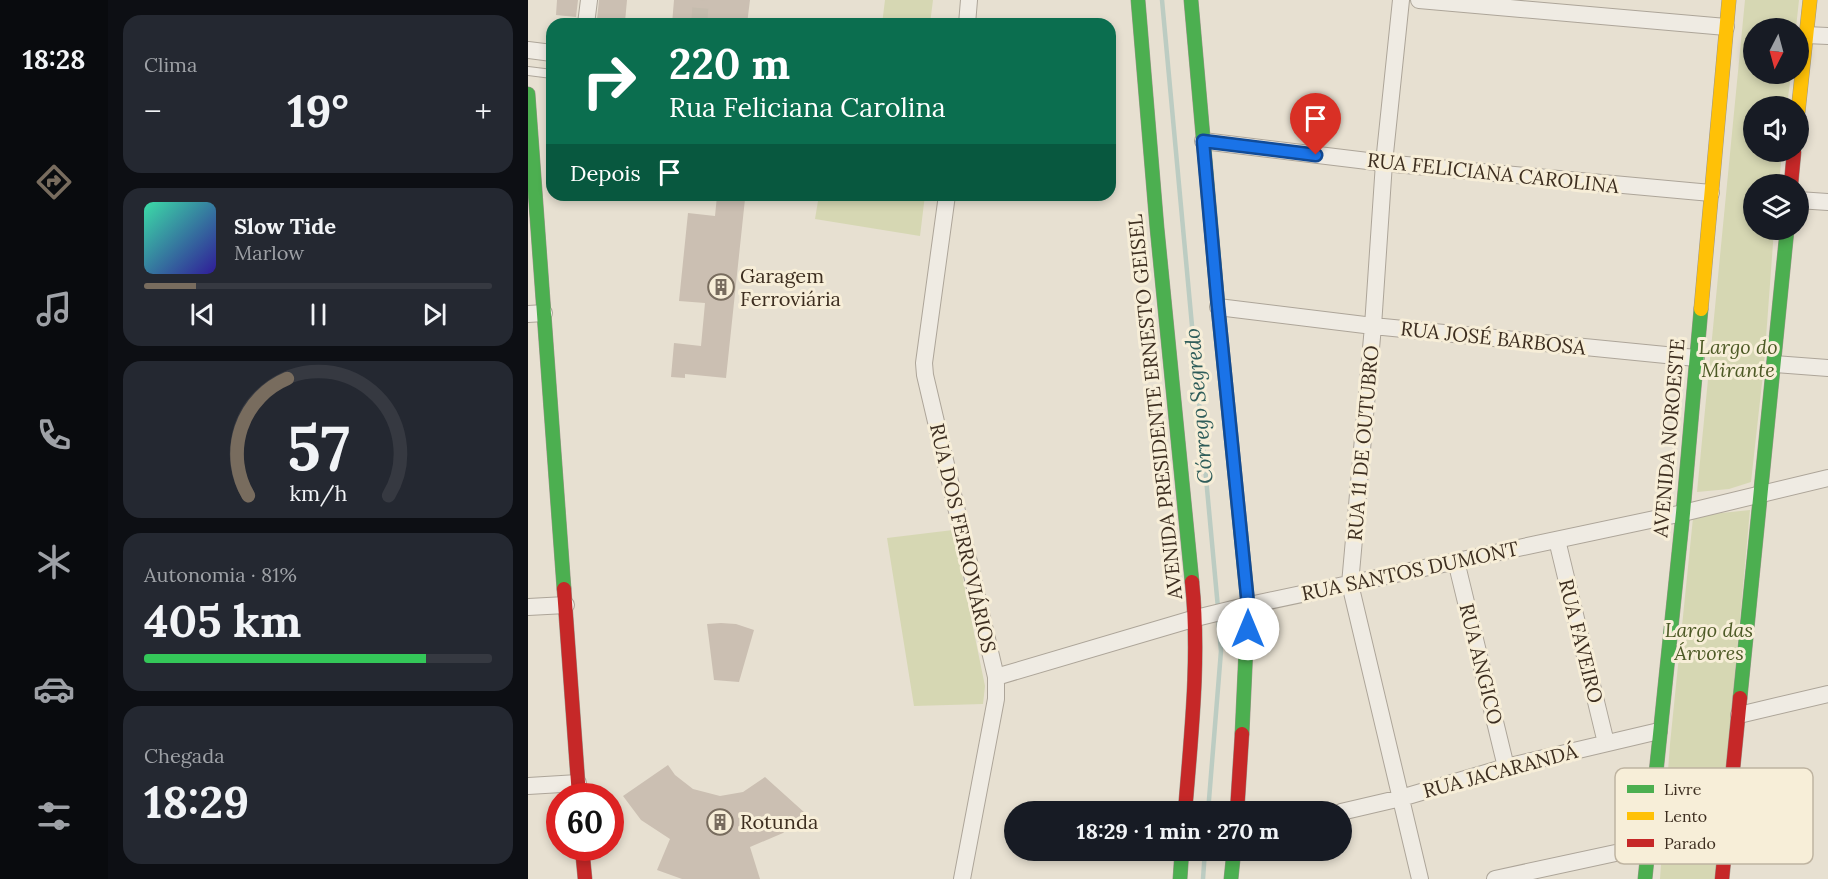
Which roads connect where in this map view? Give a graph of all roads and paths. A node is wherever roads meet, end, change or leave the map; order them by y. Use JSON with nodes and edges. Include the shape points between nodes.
{"nodes":[{"id":1,"x":589,"y":0,"type":"edge"},
{"id":2,"x":969,"y":0,"type":"edge"},
{"id":3,"x":1138,"y":0,"type":"edge"},
{"id":4,"x":1191,"y":0,"type":"edge"},
{"id":5,"x":1401,"y":0,"type":"edge"},
{"id":6,"x":1419,"y":0,"type":"edge"},
{"id":7,"x":1729,"y":0,"type":"edge"},
{"id":8,"x":1810,"y":0,"type":"edge"},
{"id":9,"x":587,"y":18,"type":"edge"},
{"id":10,"x":968,"y":18,"type":"edge"},
{"id":11,"x":1808,"y":18,"type":"edge"},
{"id":12,"x":1726,"y":27,"type":"junction"},
{"id":13,"x":1809,"y":35,"type":"edge"},
{"id":14,"x":1828,"y":36,"type":"edge"},
{"id":15,"x":528,"y":50,"type":"edge"},
{"id":16,"x":546,"y":52,"type":"edge"},
{"id":17,"x":528,"y":71,"type":"edge"},
{"id":18,"x":546,"y":73,"type":"edge"},
{"id":19,"x":528,"y":94,"type":"edge"},
{"id":20,"x":1203,"y":141,"type":"junction"},
{"id":21,"x":1384,"y":163,"type":"junction"},
{"id":22,"x":531,"y":188,"type":"edge"},
{"id":23,"x":1711,"y":194,"type":"junction"},
{"id":24,"x":946,"y":201,"type":"edge"},
{"id":25,"x":1809,"y":201,"type":"edge"},
{"id":26,"x":1828,"y":202,"type":"edge"},
{"id":27,"x":1786,"y":240,"type":"edge"},
{"id":28,"x":1218,"y":307,"type":"junction"},
{"id":29,"x":536,"y":313,"type":"edge"},
{"id":30,"x":1373,"y":326,"type":"junction"},
{"id":31,"x":1696,"y":358,"type":"junction"},
{"id":32,"x":1775,"y":364,"type":"junction"},
{"id":33,"x":1828,"y":368,"type":"edge"},
{"id":34,"x":1828,"y":478,"type":"edge"},
{"id":35,"x":1761,"y":495,"type":"junction"},
{"id":36,"x":1683,"y":513,"type":"junction"},
{"id":37,"x":1557,"y":540,"type":"junction"},
{"id":38,"x":1456,"y":561,"type":"junction"},
{"id":39,"x":1350,"y":584,"type":"junction"},
{"id":40,"x":566,"y":604,"type":"junction"},
{"id":41,"x":1247,"y":606,"type":"junction"},
{"id":42,"x":528,"y":607,"type":"edge"},
{"id":43,"x":1198,"y":618,"type":"junction"},
{"id":44,"x":996,"y":677,"type":"junction"},
{"id":45,"x":1828,"y":694,"type":"edge"},
{"id":46,"x":1739,"y":715,"type":"junction"},
{"id":47,"x":1659,"y":731,"type":"junction"},
{"id":48,"x":1606,"y":742,"type":"junction"},
{"id":49,"x":1506,"y":768,"type":"junction"},
{"id":50,"x":1655,"y":768,"type":"edge"},
{"id":51,"x":1734,"y":768,"type":"edge"},
{"id":52,"x":578,"y":783,"type":"edge"},
{"id":53,"x":528,"y":786,"type":"edge"},
{"id":54,"x":546,"y":787,"type":"edge"},
{"id":55,"x":1401,"y":798,"type":"junction"},
{"id":56,"x":1186,"y":801,"type":"edge"},
{"id":57,"x":1238,"y":801,"type":"edge"},
{"id":58,"x":1352,"y":809,"type":"edge"},
{"id":59,"x":1615,"y":853,"type":"edge"},
{"id":60,"x":583,"y":861,"type":"edge"},
{"id":61,"x":1181,"y":861,"type":"edge"},
{"id":62,"x":1233,"y":861,"type":"edge"},
{"id":63,"x":1646,"y":864,"type":"edge"},
{"id":64,"x":1724,"y":864,"type":"edge"},
{"id":65,"x":585,"y":879,"type":"edge"},
{"id":66,"x":962,"y":879,"type":"edge"},
{"id":67,"x":1180,"y":879,"type":"edge"},
{"id":68,"x":1231,"y":879,"type":"edge"},
{"id":69,"x":1420,"y":879,"type":"edge"},
{"id":70,"x":1495,"y":879,"type":"edge"},
{"id":71,"x":1645,"y":879,"type":"edge"},
{"id":72,"x":1722,"y":879,"type":"edge"}],
"edges":[{"from":1,"to":9,"type":"street"},
{"from":2,"to":10,"type":"street"},
{"from":3,"to":43,"type":"main road","name":"AVENIDA PRESIDENTE ERNESTO GEISEL","via":[[1157,228]]},
{"from":4,"to":20,"type":"main road"},
{"from":5,"to":21,"type":"street","name":"RUA 11 DE OUTUBRO"},
{"from":6,"to":12,"type":"street"},
{"from":7,"to":12,"type":"main road","name":"AVENIDA NOROESTE"},
{"from":8,"to":11,"type":"main road"},
{"from":12,"to":23,"type":"main road","name":"AVENIDA NOROESTE"},
{"from":13,"to":14,"type":"street"},
{"from":15,"to":16,"type":"street"},
{"from":17,"to":18,"type":"lane"},
{"from":19,"to":22,"type":"main road"},
{"from":20,"to":21,"type":"street","name":"RUA FELICIANA CAROLINA"},
{"from":20,"to":28,"type":"main road"},
{"from":21,"to":23,"type":"street","name":"RUA FELICIANA CAROLINA"},
{"from":21,"to":30,"type":"street","name":"RUA 11 DE OUTUBRO"},
{"from":22,"to":29,"type":"main road"},
{"from":23,"to":31,"type":"main road","name":"AVENIDA NOROESTE"},
{"from":24,"to":44,"type":"street","name":"RUA DOS FERROVIÁRIOS","via":[[925,375]]},
{"from":25,"to":26,"type":"street"},
{"from":27,"to":32,"type":"main road"},
{"from":28,"to":30,"type":"street","name":"RUA JOSÉ BARBOSA"},
{"from":28,"to":41,"type":"main road"},
{"from":29,"to":40,"type":"main road"},
{"from":30,"to":31,"type":"street","name":"RUA JOSÉ BARBOSA"},
{"from":30,"to":39,"type":"street","name":"RUA 11 DE OUTUBRO"},
{"from":31,"to":36,"type":"main road","name":"AVENIDA NOROESTE"},
{"from":32,"to":33,"type":"street"},
{"from":32,"to":35,"type":"main road"},
{"from":34,"to":35,"type":"street","name":"RUA SANTOS DUMONT"},
{"from":35,"to":36,"type":"street","name":"RUA SANTOS DUMONT"},
{"from":35,"to":46,"type":"main road"},
{"from":36,"to":37,"type":"street","name":"RUA SANTOS DUMONT"},
{"from":36,"to":47,"type":"main road","name":"AVENIDA NOROESTE"},
{"from":37,"to":38,"type":"street","name":"RUA SANTOS DUMONT"},
{"from":37,"to":48,"type":"street","name":"RUA FAVEIRO"},
{"from":38,"to":39,"type":"street","name":"RUA SANTOS DUMONT"},
{"from":38,"to":49,"type":"street","name":"RUA ANGICO"},
{"from":39,"to":41,"type":"street","name":"RUA SANTOS DUMONT"},
{"from":39,"to":55,"type":"street","name":"RUA 11 DE OUTUBRO"},
{"from":40,"to":42,"type":"street"},
{"from":40,"to":52,"type":"main road"},
{"from":41,"to":43,"type":"street","name":"RUA SANTOS DUMONT"},
{"from":41,"to":57,"type":"main road"},
{"from":43,"to":44,"type":"street","name":"RUA SANTOS DUMONT"},
{"from":43,"to":56,"type":"main road","name":"AVENIDA PRESIDENTE ERNESTO GEISEL"},
{"from":44,"to":66,"type":"street","name":"RUA DOS FERROVIÁRIOS","via":[[996,699]]},
{"from":45,"to":46,"type":"street"},
{"from":46,"to":51,"type":"main road"},
{"from":47,"to":48,"type":"street","name":"RUA JACARANDÁ"},
{"from":47,"to":50,"type":"main road","name":"AVENIDA NOROESTE"},
{"from":48,"to":49,"type":"street","name":"RUA JACARANDÁ"},
{"from":49,"to":55,"type":"street","name":"RUA JACARANDÁ"},
{"from":53,"to":54,"type":"street"},
{"from":55,"to":58,"type":"street","name":"RUA JACARANDÁ"},
{"from":55,"to":69,"type":"street","name":"RUA 11 DE OUTUBRO"},
{"from":59,"to":70,"type":"street"},
{"from":60,"to":65,"type":"main road"},
{"from":61,"to":67,"type":"main road"},
{"from":62,"to":68,"type":"main road"},
{"from":63,"to":71,"type":"main road","name":"AVENIDA NOROESTE"},
{"from":64,"to":72,"type":"main road"}]}
